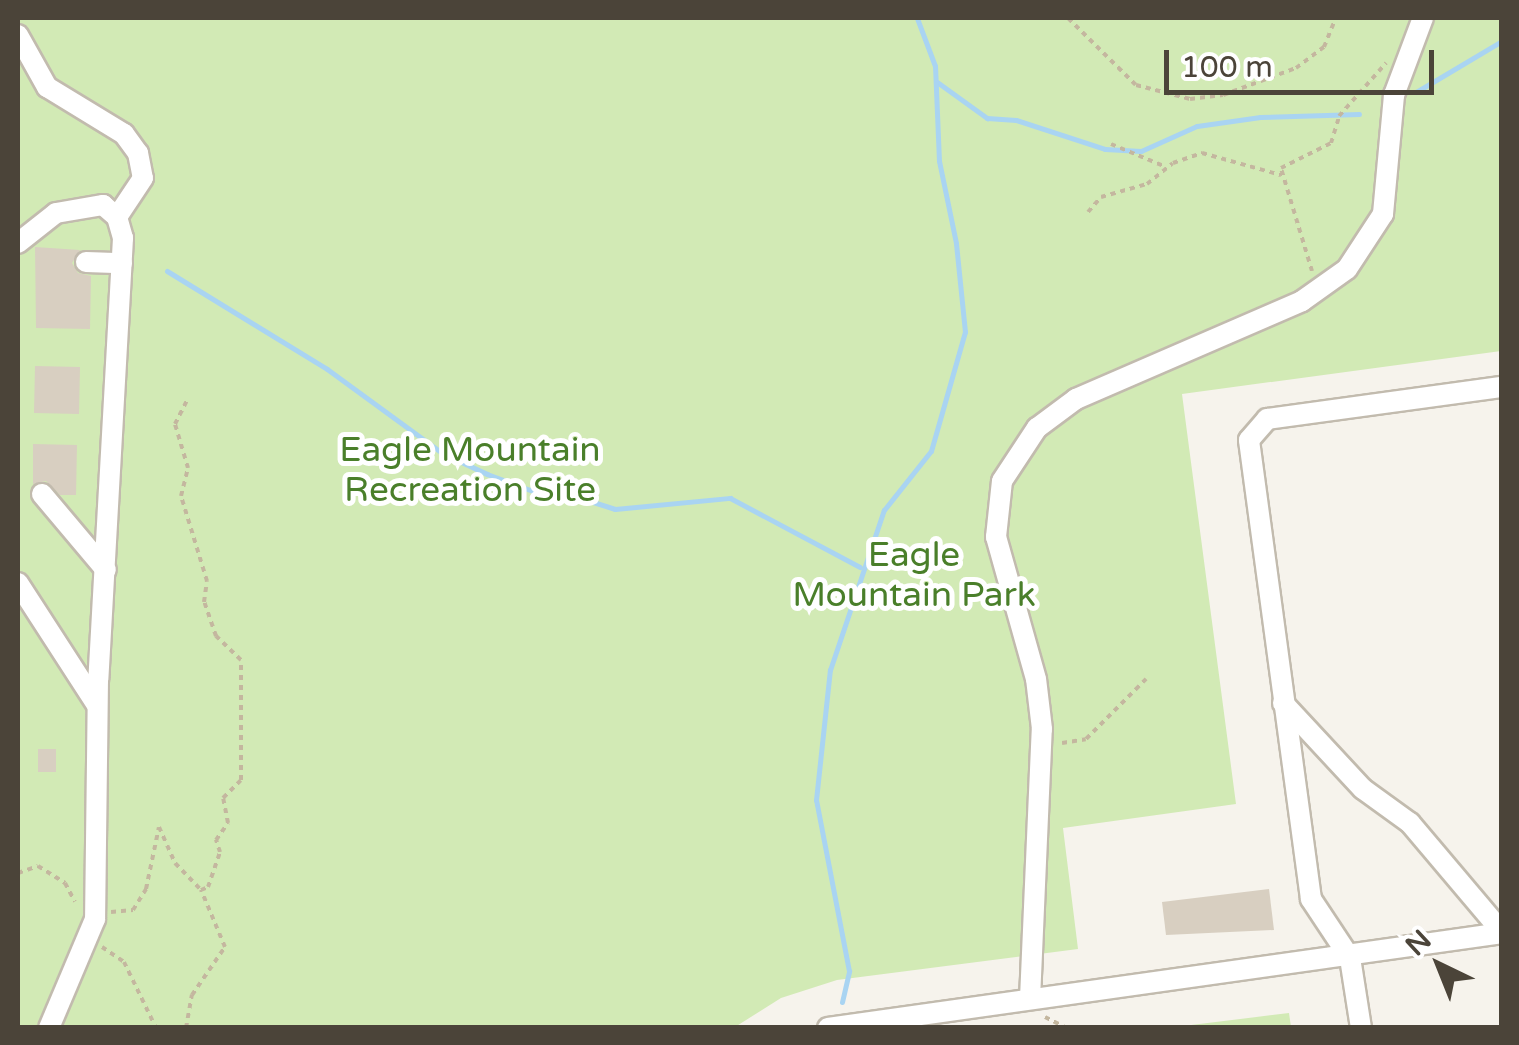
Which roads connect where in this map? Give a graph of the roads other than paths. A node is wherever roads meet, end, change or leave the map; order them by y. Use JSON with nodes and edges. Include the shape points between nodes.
{"nodes":[{"id":1,"x":1423,"y":18,"type":"edge"},
{"id":2,"x":18,"y":35,"type":"edge"},
{"id":3,"x":117,"y":218,"type":"junction"},
{"id":4,"x":18,"y":243,"type":"edge"},
{"id":5,"x":86,"y":262,"type":"dead end"},
{"id":6,"x":122,"y":263,"type":"junction"},
{"id":7,"x":1502,"y":387,"type":"edge"},
{"id":8,"x":42,"y":494,"type":"dead end"},
{"id":9,"x":106,"y":570,"type":"junction"},
{"id":10,"x":18,"y":583,"type":"edge"},
{"id":11,"x":1283,"y":702,"type":"junction"},
{"id":12,"x":98,"y":705,"type":"junction"},
{"id":13,"x":1502,"y":932,"type":"edge"},
{"id":14,"x":1350,"y":958,"type":"junction"},
{"id":15,"x":1030,"y":998,"type":"junction"},
{"id":16,"x":50,"y":1028,"type":"edge"},
{"id":17,"x":828,"y":1028,"type":"edge"},
{"id":18,"x":1361,"y":1028,"type":"edge"}],
"edges":[{"from":1,"to":15,"type":"street","via":[[1394,95],[1382,214],[1360,254],[1322,288],[1076,399],[1021,446],[1002,481],[996,537],[1036,679],[1042,745]]},
{"from":2,"to":3,"type":"street","via":[[47,87],[124,134],[138,153],[143,178]]},
{"from":3,"to":4,"type":"street","via":[[103,206],[56,213]]},
{"from":3,"to":6,"type":"street"},
{"from":5,"to":6,"type":"street"},
{"from":6,"to":9,"type":"street"},
{"from":7,"to":11,"type":"street","via":[[1267,418],[1249,440]]},
{"from":8,"to":9,"type":"street"},
{"from":9,"to":12,"type":"street"},
{"from":10,"to":12,"type":"street"},
{"from":11,"to":13,"type":"street","via":[[1363,789],[1410,824]]},
{"from":11,"to":14,"type":"street","via":[[1311,899]]},
{"from":12,"to":16,"type":"street","via":[[96,919]]},
{"from":13,"to":14,"type":"street"},
{"from":14,"to":15,"type":"street"},
{"from":14,"to":18,"type":"street"},
{"from":15,"to":17,"type":"street"}]}
